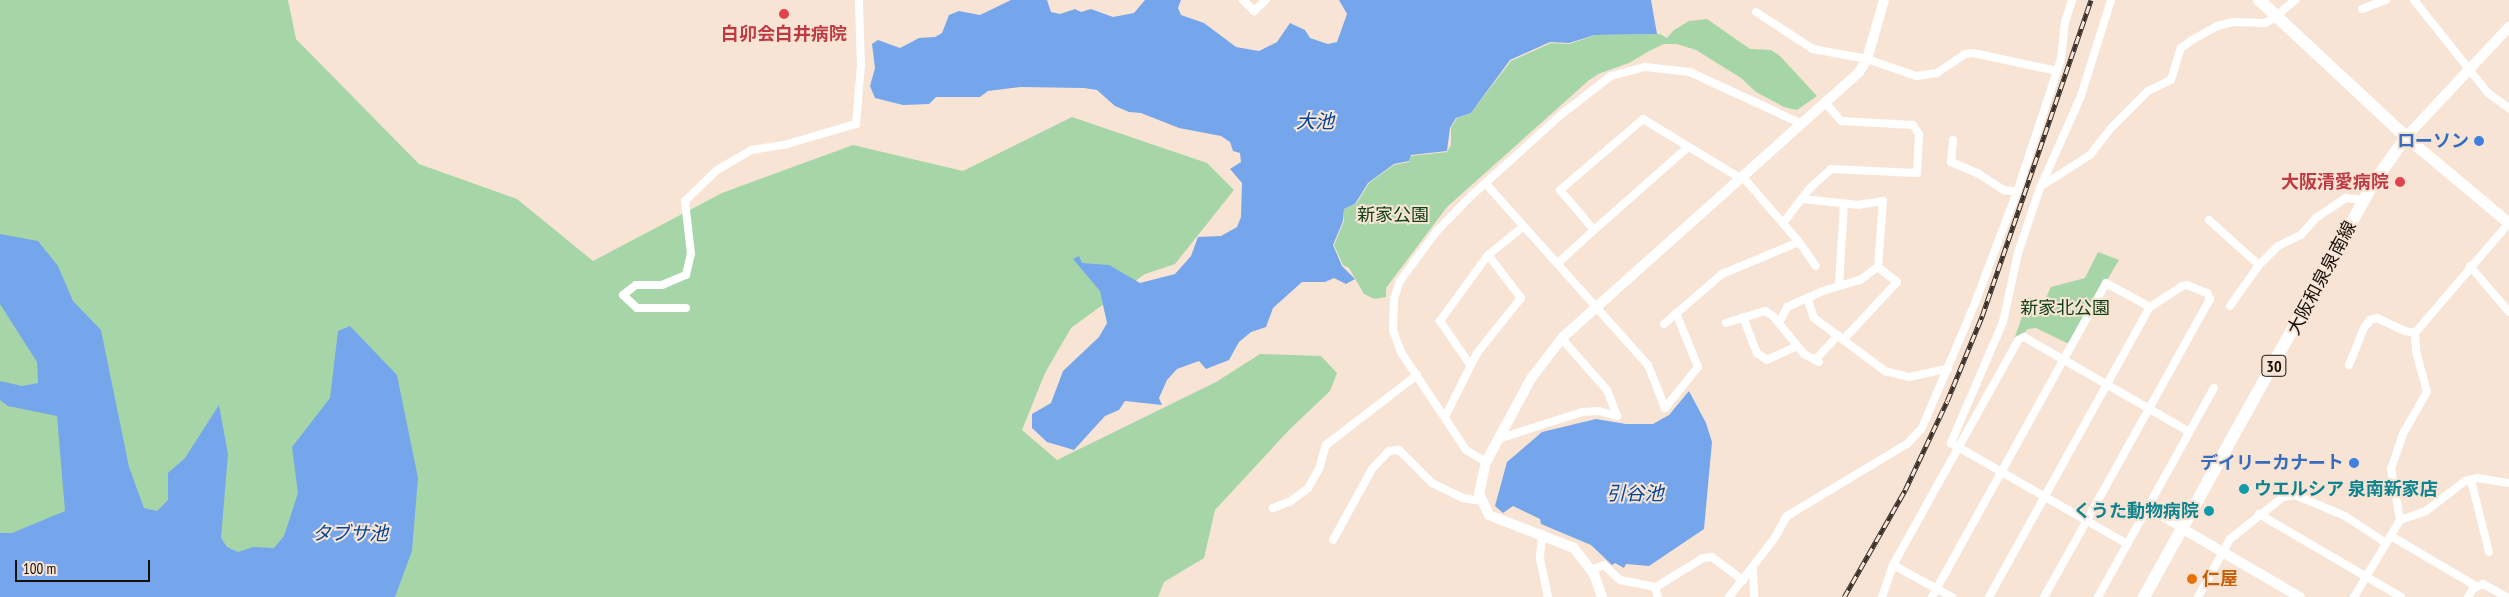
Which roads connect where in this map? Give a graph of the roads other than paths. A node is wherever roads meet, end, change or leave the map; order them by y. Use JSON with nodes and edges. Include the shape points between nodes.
{"nodes":[{"id":1,"x":859,"y":0,"type":"edge"},
{"id":2,"x":1243,"y":0,"type":"edge"},
{"id":3,"x":1266,"y":0,"type":"edge"},
{"id":4,"x":1884,"y":0,"type":"edge"},
{"id":5,"x":2072,"y":0,"type":"edge"},
{"id":6,"x":2111,"y":0,"type":"edge"},
{"id":7,"x":2259,"y":0,"type":"edge"},
{"id":8,"x":2295,"y":0,"type":"edge"},
{"id":9,"x":2386,"y":0,"type":"edge"},
{"id":10,"x":2414,"y":0,"type":"edge"},
{"id":11,"x":2362,"y":9,"type":"dead end"},
{"id":12,"x":1756,"y":12,"type":"dead end"},
{"id":13,"x":2276,"y":17,"type":"junction"},
{"id":14,"x":2509,"y":26,"type":"edge"},
{"id":15,"x":1867,"y":59,"type":"junction"},
{"id":16,"x":2470,"y":67,"type":"junction"},
{"id":17,"x":2057,"y":71,"type":"junction"},
{"id":18,"x":1825,"y":102,"type":"junction"},
{"id":19,"x":2509,"y":108,"type":"edge"},
{"id":20,"x":1800,"y":124,"type":"junction"},
{"id":21,"x":2406,"y":137,"type":"junction"},
{"id":22,"x":1953,"y":140,"type":"dead end"},
{"id":23,"x":1688,"y":148,"type":"junction"},
{"id":24,"x":1741,"y":177,"type":"junction"},
{"id":25,"x":1486,"y":184,"type":"junction"},
{"id":26,"x":2040,"y":188,"type":"junction"},
{"id":27,"x":2017,"y":192,"type":"junction"},
{"id":28,"x":1802,"y":199,"type":"junction"},
{"id":29,"x":2363,"y":200,"type":"junction"},
{"id":30,"x":1844,"y":204,"type":"junction"},
{"id":31,"x":2209,"y":220,"type":"dead end"},
{"id":32,"x":1783,"y":223,"type":"junction"},
{"id":33,"x":2509,"y":223,"type":"edge"},
{"id":34,"x":1524,"y":226,"type":"junction"},
{"id":35,"x":1594,"y":230,"type":"junction"},
{"id":36,"x":1799,"y":242,"type":"junction"},
{"id":37,"x":1488,"y":254,"type":"junction"},
{"id":38,"x":1558,"y":263,"type":"junction"},
{"id":39,"x":2259,"y":265,"type":"junction"},
{"id":40,"x":1816,"y":266,"type":"dead end"},
{"id":41,"x":2470,"y":266,"type":"junction"},
{"id":42,"x":1878,"y":267,"type":"junction"},
{"id":43,"x":1839,"y":286,"type":"junction"},
{"id":44,"x":1808,"y":300,"type":"junction"},
{"id":45,"x":2230,"y":306,"type":"dead end"},
{"id":46,"x":1595,"y":307,"type":"junction"},
{"id":47,"x":2150,"y":307,"type":"junction"},
{"id":48,"x":686,"y":308,"type":"dead end"},
{"id":49,"x":2509,"y":312,"type":"edge"},
{"id":50,"x":1676,"y":314,"type":"junction"},
{"id":51,"x":1743,"y":317,"type":"junction"},
{"id":52,"x":1726,"y":323,"type":"dead end"},
{"id":53,"x":1779,"y":323,"type":"junction"},
{"id":54,"x":1664,"y":324,"type":"dead end"},
{"id":55,"x":2415,"y":333,"type":"junction"},
{"id":56,"x":1840,"y":338,"type":"junction"},
{"id":57,"x":1562,"y":339,"type":"junction"},
{"id":58,"x":1796,"y":346,"type":"junction"},
{"id":59,"x":2064,"y":360,"type":"junction"},
{"id":60,"x":2349,"y":365,"type":"dead end"},
{"id":61,"x":1471,"y":366,"type":"junction"},
{"id":62,"x":1948,"y":369,"type":"junction"},
{"id":63,"x":1417,"y":375,"type":"junction"},
{"id":64,"x":2107,"y":384,"type":"junction"},
{"id":65,"x":2214,"y":388,"type":"dead end"},
{"id":66,"x":2149,"y":408,"type":"junction"},
{"id":67,"x":1445,"y":417,"type":"junction"},
{"id":68,"x":2190,"y":432,"type":"junction"},
{"id":69,"x":1498,"y":439,"type":"junction"},
{"id":70,"x":1958,"y":449,"type":"junction"},
{"id":71,"x":1486,"y":462,"type":"junction"},
{"id":72,"x":2002,"y":473,"type":"junction"},
{"id":73,"x":2471,"y":480,"type":"junction"},
{"id":74,"x":2509,"y":482,"type":"edge"},
{"id":75,"x":2044,"y":497,"type":"junction"},
{"id":76,"x":1481,"y":501,"type":"junction"},
{"id":77,"x":1272,"y":508,"type":"dead end"},
{"id":78,"x":2148,"y":508,"type":"junction"},
{"id":79,"x":2259,"y":514,"type":"junction"},
{"id":80,"x":2400,"y":520,"type":"junction"},
{"id":81,"x":2086,"y":521,"type":"junction"},
{"id":82,"x":2183,"y":529,"type":"junction"},
{"id":83,"x":1542,"y":534,"type":"junction"},
{"id":84,"x":1333,"y":540,"type":"dead end"},
{"id":85,"x":2388,"y":540,"type":"junction"},
{"id":86,"x":2127,"y":544,"type":"junction"},
{"id":87,"x":2223,"y":552,"type":"junction"},
{"id":88,"x":2489,"y":552,"type":"dead end"},
{"id":89,"x":1893,"y":565,"type":"junction"},
{"id":90,"x":1753,"y":568,"type":"junction"},
{"id":91,"x":1591,"y":570,"type":"junction"},
{"id":92,"x":2366,"y":577,"type":"junction"},
{"id":93,"x":1743,"y":580,"type":"junction"},
{"id":94,"x":2476,"y":586,"type":"junction"},
{"id":95,"x":1655,"y":587,"type":"junction"},
{"id":96,"x":1937,"y":589,"type":"junction"},
{"id":97,"x":1548,"y":597,"type":"edge"},
{"id":98,"x":1602,"y":597,"type":"edge"},
{"id":99,"x":1658,"y":597,"type":"edge"},
{"id":100,"x":1729,"y":597,"type":"edge"},
{"id":101,"x":1754,"y":597,"type":"edge"},
{"id":102,"x":1882,"y":597,"type":"edge"},
{"id":103,"x":1932,"y":597,"type":"edge"},
{"id":104,"x":1952,"y":597,"type":"edge"},
{"id":105,"x":1989,"y":597,"type":"edge"},
{"id":106,"x":2044,"y":597,"type":"edge"},
{"id":107,"x":2098,"y":597,"type":"edge"},
{"id":108,"x":2144,"y":597,"type":"edge"},
{"id":109,"x":2198,"y":597,"type":"edge"},
{"id":110,"x":2300,"y":597,"type":"edge"},
{"id":111,"x":2354,"y":597,"type":"edge"},
{"id":112,"x":2401,"y":597,"type":"edge"},
{"id":113,"x":2468,"y":597,"type":"edge"},
{"id":114,"x":2506,"y":597,"type":"edge"}],
"edges":[{"from":1,"to":48,"type":"street","via":[[861,65],[856,124],[784,145],[751,150],[717,170],[685,200],[691,254],[686,275],[662,285],[636,285],[622,295],[637,308]]},
{"from":2,"to":3,"type":"street","via":[[1254,11]]},
{"from":4,"to":15,"type":"street"},
{"from":5,"to":17,"type":"street"},
{"from":6,"to":26,"type":"street","via":[[2081,96]]},
{"from":7,"to":13,"type":"main road"},
{"from":8,"to":13,"type":"street"},
{"from":9,"to":11,"type":"street"},
{"from":10,"to":16,"type":"street","via":[[2433,21],[2449,48]]},
{"from":12,"to":15,"type":"street","via":[[1803,45]]},
{"from":13,"to":21,"type":"main road"},
{"from":13,"to":26,"type":"street","via":[[2265,23],[2233,22],[2217,26],[2192,40],[2181,48],[2171,80],[2148,91],[2112,127],[2090,155]]},
{"from":14,"to":16,"type":"street"},
{"from":15,"to":17,"type":"street","via":[[1916,76],[1937,73],[1965,54],[1973,53]]},
{"from":15,"to":18,"type":"street","via":[[1859,72]]},
{"from":16,"to":19,"type":"street","via":[[2488,93]]},
{"from":16,"to":21,"type":"street"},
{"from":17,"to":27,"type":"street"},
{"from":18,"to":20,"type":"street"},
{"from":18,"to":28,"type":"street","via":[[1841,121],[1914,125],[1919,134],[1917,173],[1831,169]]},
{"from":20,"to":24,"type":"street"},
{"from":20,"to":25,"type":"street","via":[[1690,72],[1644,67],[1611,76],[1563,113]]},
{"from":21,"to":29,"type":"main road","name":"大阪和泉泉南線","number":"30"},
{"from":21,"to":33,"type":"main road"},
{"from":22,"to":27,"type":"street","via":[[1951,162],[2004,190]]},
{"from":23,"to":24,"type":"street"},
{"from":23,"to":35,"type":"street"},
{"from":23,"to":35,"type":"street","via":[[1643,119],[1597,157],[1560,190]]},
{"from":24,"to":32,"type":"street"},
{"from":24,"to":46,"type":"street"},
{"from":25,"to":34,"type":"street"},
{"from":25,"to":63,"type":"street","via":[[1436,232],[1400,281],[1393,304],[1393,330],[1401,352]]},
{"from":26,"to":70,"type":"street","via":[[2018,253],[2003,322],[1951,443]]},
{"from":27,"to":62,"type":"street"},
{"from":28,"to":30,"type":"street"},
{"from":28,"to":32,"type":"street"},
{"from":29,"to":39,"type":"street","via":[[2346,198],[2316,218],[2301,235],[2278,246]]},
{"from":29,"to":82,"type":"main road","name":"大阪和泉泉南線","number":"30"},
{"from":30,"to":42,"type":"street","via":[[1883,201]]},
{"from":30,"to":43,"type":"street"},
{"from":31,"to":39,"type":"street"},
{"from":32,"to":36,"type":"street"},
{"from":33,"to":41,"type":"street"},
{"from":34,"to":37,"type":"street"},
{"from":34,"to":38,"type":"street"},
{"from":35,"to":38,"type":"street"},
{"from":36,"to":40,"type":"street"},
{"from":36,"to":50,"type":"street","via":[[1722,274]]},
{"from":37,"to":61,"type":"street","via":[[1440,321]]},
{"from":37,"to":61,"type":"street","via":[[1521,298]]},
{"from":38,"to":46,"type":"street"},
{"from":39,"to":45,"type":"street"},
{"from":41,"to":49,"type":"street"},
{"from":41,"to":55,"type":"street"},
{"from":42,"to":43,"type":"street","via":[[1860,280]]},
{"from":42,"to":56,"type":"street","via":[[1897,282]]},
{"from":43,"to":44,"type":"street"},
{"from":44,"to":53,"type":"street","via":[[1787,307]]},
{"from":44,"to":56,"type":"street","via":[[1814,318]]},
{"from":46,"to":50,"type":"street","via":[[1648,364],[1665,408],[1698,367]]},
{"from":46,"to":57,"type":"street"},
{"from":47,"to":59,"type":"street","via":[[2106,283]]},
{"from":47,"to":64,"type":"street"},
{"from":47,"to":66,"type":"street","via":[[2187,285],[2207,293],[2210,299]]},
{"from":50,"to":54,"type":"street"},
{"from":51,"to":52,"type":"street"},
{"from":51,"to":53,"type":"street","via":[[1765,311]]},
{"from":51,"to":58,"type":"street","via":[[1757,353],[1767,360]]},
{"from":53,"to":58,"type":"street"},
{"from":55,"to":60,"type":"street","via":[[2405,332],[2377,318],[2370,320]]},
{"from":55,"to":80,"type":"street","via":[[2416,351],[2427,392],[2404,432],[2391,469]]},
{"from":56,"to":58,"type":"street","via":[[1817,361]]},
{"from":56,"to":62,"type":"street","via":[[1885,371],[1899,376],[1923,376]]},
{"from":57,"to":69,"type":"street","via":[[1532,377]]},
{"from":57,"to":69,"type":"street","via":[[1607,390],[1617,416],[1599,411],[1582,412]]},
{"from":59,"to":64,"type":"street"},
{"from":59,"to":70,"type":"street","via":[[2024,338],[2018,340]]},
{"from":59,"to":72,"type":"street"},
{"from":61,"to":67,"type":"street"},
{"from":62,"to":90,"type":"street","via":[[1916,436],[1833,491],[1787,516]]},
{"from":63,"to":67,"type":"street"},
{"from":63,"to":77,"type":"street","via":[[1326,444],[1319,469],[1308,488],[1291,501]]},
{"from":64,"to":66,"type":"street"},
{"from":64,"to":75,"type":"street"},
{"from":65,"to":68,"type":"street"},
{"from":66,"to":68,"type":"street"},
{"from":66,"to":81,"type":"street"},
{"from":67,"to":71,"type":"street","via":[[1466,450]]},
{"from":68,"to":78,"type":"street"},
{"from":69,"to":71,"type":"street"},
{"from":70,"to":72,"type":"street"},
{"from":70,"to":89,"type":"street"},
{"from":71,"to":76,"type":"street","via":[[1479,484]]},
{"from":72,"to":75,"type":"street"},
{"from":72,"to":96,"type":"street"},
{"from":73,"to":74,"type":"street"},
{"from":73,"to":80,"type":"street","via":[[2426,511]]},
{"from":73,"to":88,"type":"street"},
{"from":75,"to":81,"type":"street"},
{"from":75,"to":105,"type":"street"},
{"from":76,"to":83,"type":"street","via":[[1489,515]]},
{"from":76,"to":84,"type":"street","via":[[1463,498],[1432,483],[1399,450],[1388,451],[1372,469]]},
{"from":78,"to":82,"type":"street"},
{"from":78,"to":86,"type":"street"},
{"from":79,"to":85,"type":"street","via":[[2284,497],[2295,495],[2346,516]]},
{"from":79,"to":87,"type":"street","via":[[2230,539]]},
{"from":79,"to":92,"type":"street"},
{"from":80,"to":85,"type":"street"},
{"from":81,"to":86,"type":"street"},
{"from":81,"to":106,"type":"street"},
{"from":82,"to":87,"type":"street"},
{"from":82,"to":108,"type":"main road","name":"大阪和泉泉南線","number":"30"},
{"from":83,"to":91,"type":"street","via":[[1574,548]]},
{"from":83,"to":97,"type":"street","via":[[1540,559]]},
{"from":85,"to":92,"type":"street"},
{"from":85,"to":94,"type":"street"},
{"from":86,"to":107,"type":"street"},
{"from":87,"to":109,"type":"street"},
{"from":87,"to":110,"type":"street"},
{"from":89,"to":96,"type":"street"},
{"from":89,"to":102,"type":"street"},
{"from":90,"to":93,"type":"street"},
{"from":90,"to":101,"type":"street"},
{"from":91,"to":95,"type":"street","via":[[1604,565],[1620,580]]},
{"from":91,"to":98,"type":"street"},
{"from":92,"to":111,"type":"street"},
{"from":92,"to":112,"type":"street"},
{"from":93,"to":95,"type":"street","via":[[1712,557],[1703,558]]},
{"from":93,"to":100,"type":"street"},
{"from":94,"to":113,"type":"street"},
{"from":94,"to":114,"type":"street","via":[[2484,584]]},
{"from":95,"to":99,"type":"street"},
{"from":96,"to":103,"type":"street"},
{"from":96,"to":104,"type":"street"}]}
